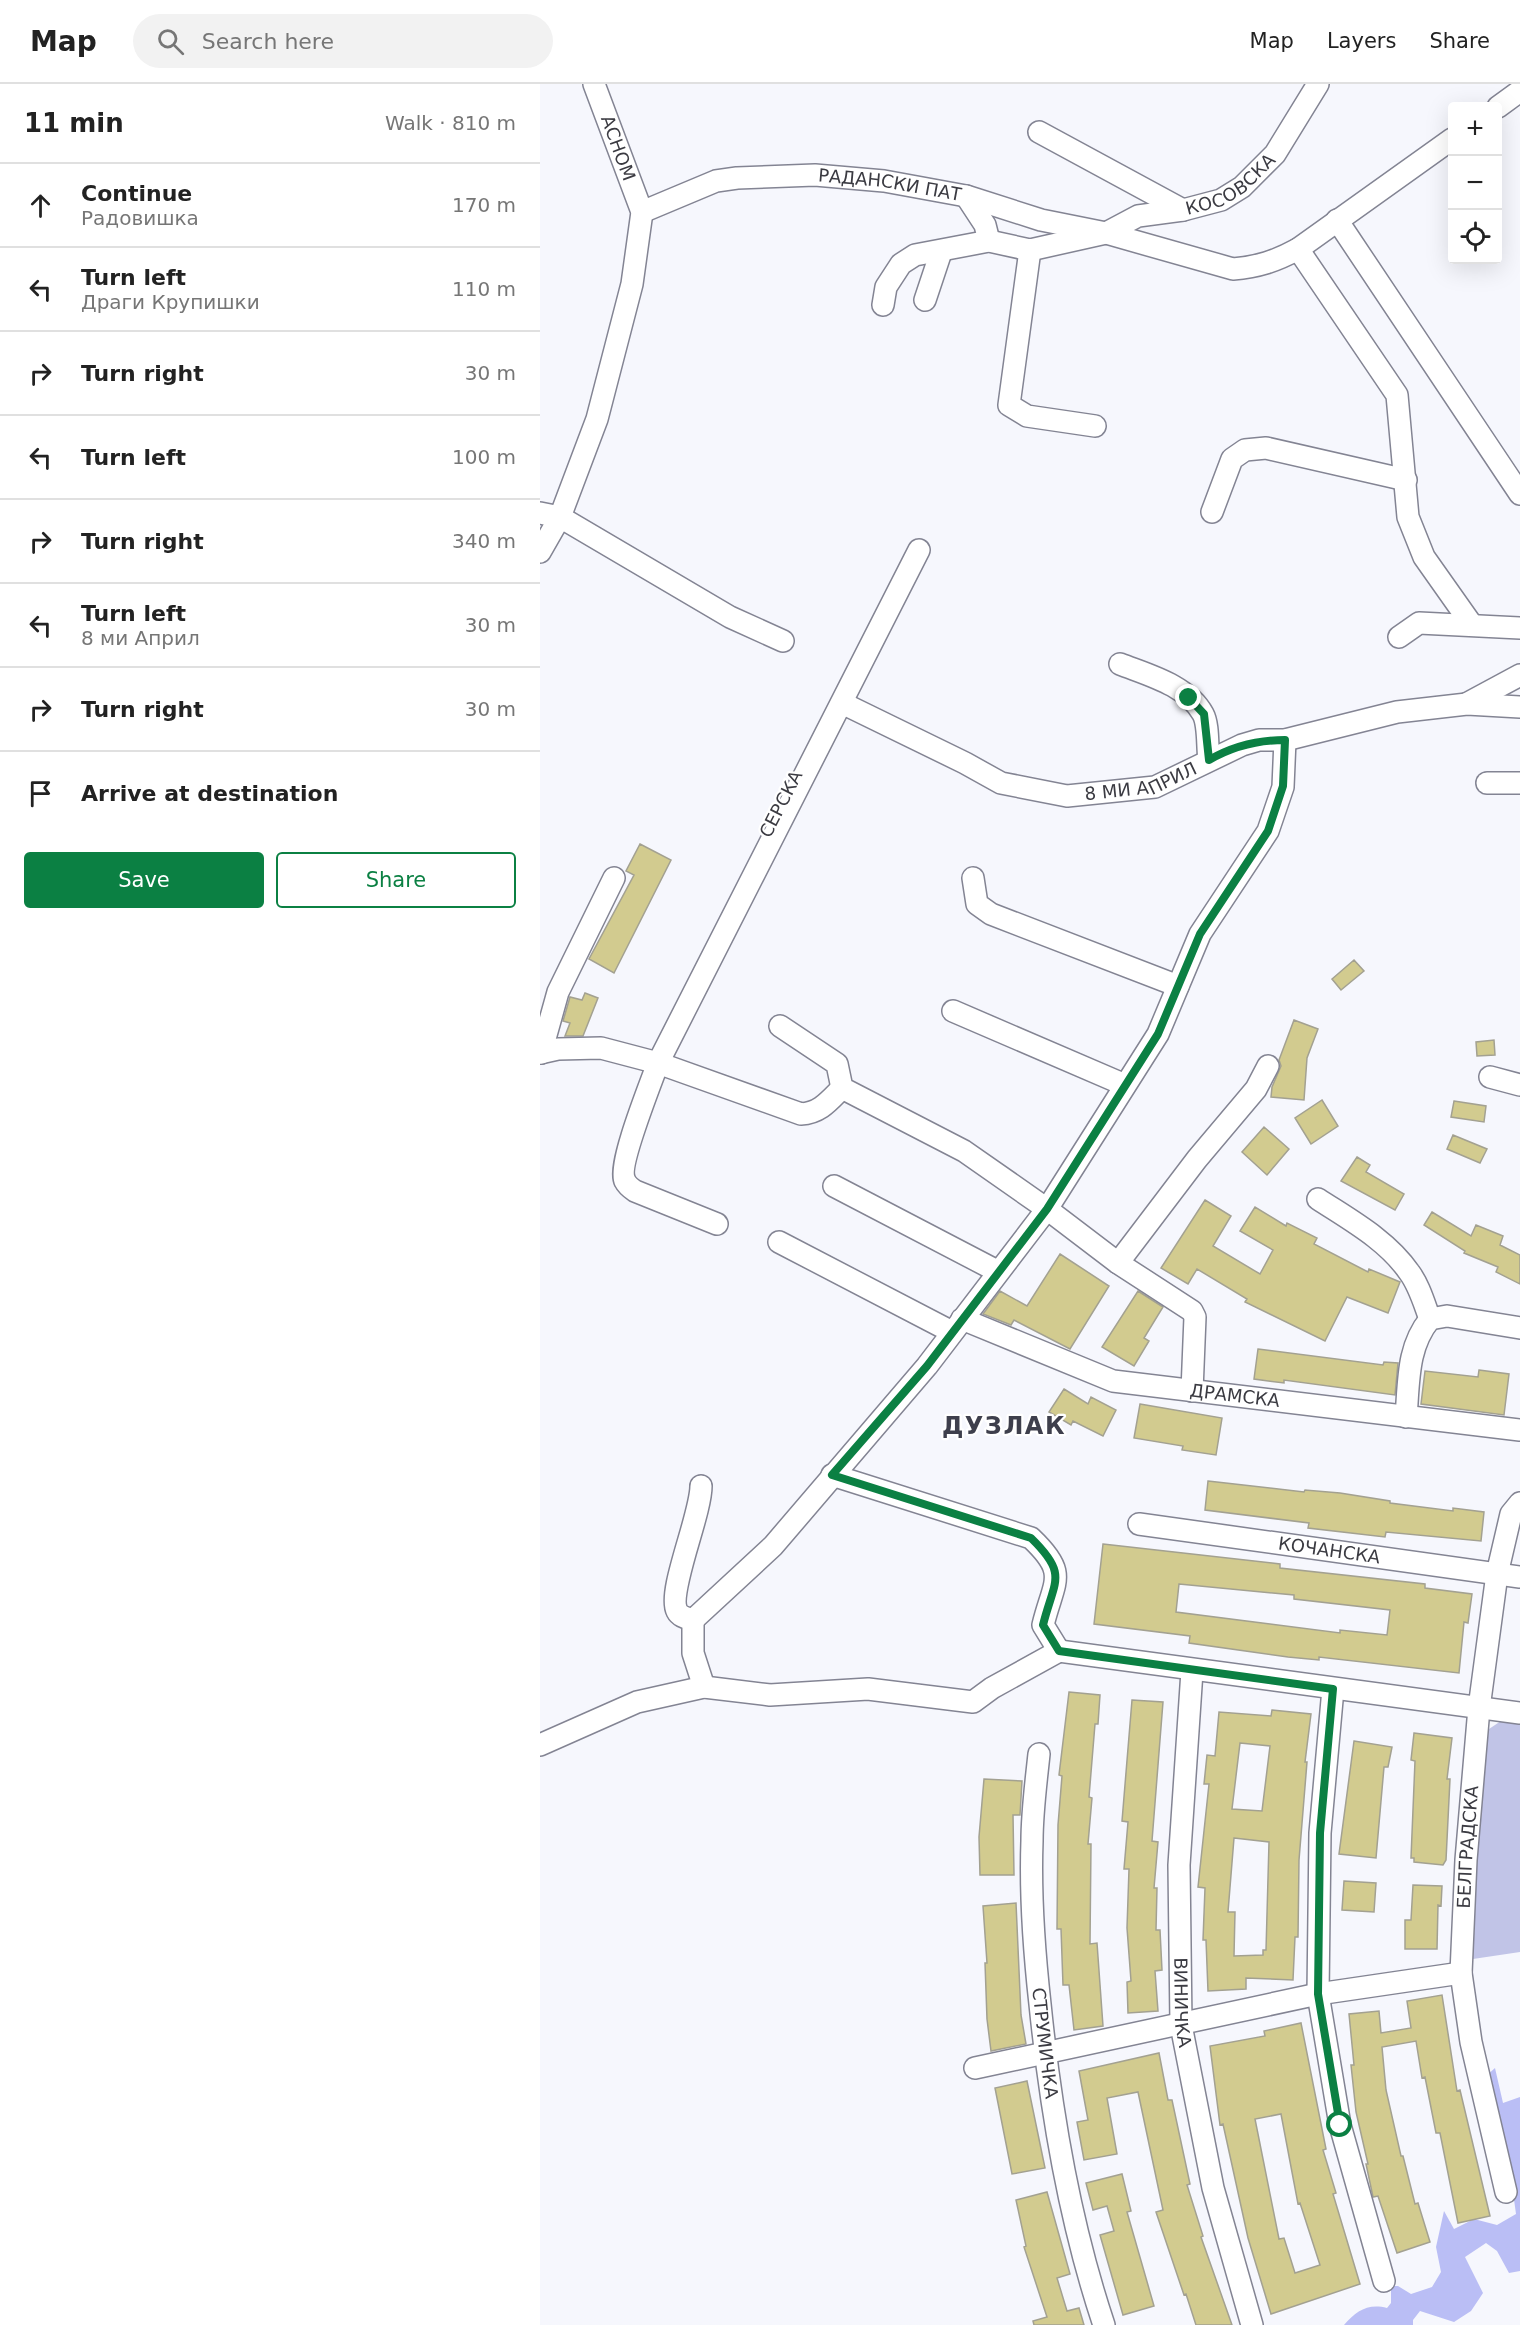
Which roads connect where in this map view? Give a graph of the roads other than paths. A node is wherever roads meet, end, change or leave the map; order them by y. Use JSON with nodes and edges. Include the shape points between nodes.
{"nodes":[{"id":1,"x":594,"y":84,"type":"edge"},
{"id":2,"x":1318,"y":84,"type":"edge"},
{"id":3,"x":1520,"y":91,"type":"edge"},
{"id":4,"x":1502,"y":104,"type":"edge"},
{"id":5,"x":1039,"y":132,"type":"dead end"},
{"id":6,"x":1448,"y":142,"type":"edge"},
{"id":7,"x":966,"y":196,"type":"junction"},
{"id":8,"x":1183,"y":210,"type":"junction"},
{"id":9,"x":642,"y":212,"type":"junction"},
{"id":10,"x":1337,"y":220,"type":"junction"},
{"id":11,"x":1106,"y":233,"type":"junction"},
{"id":12,"x":989,"y":242,"type":"junction"},
{"id":13,"x":1298,"y":249,"type":"junction"},
{"id":14,"x":1030,"y":250,"type":"junction"},
{"id":15,"x":941,"y":252,"type":"junction"},
{"id":16,"x":926,"y":300,"type":"dead end"},
{"id":17,"x":883,"y":305,"type":"dead end"},
{"id":18,"x":1095,"y":426,"type":"dead end"},
{"id":19,"x":1407,"y":480,"type":"junction"},
{"id":20,"x":1520,"y":494,"type":"edge"},
{"id":21,"x":1212,"y":512,"type":"dead end"},
{"id":22,"x":550,"y":515,"type":"edge"},
{"id":23,"x":540,"y":552,"type":"edge"},
{"id":24,"x":1472,"y":626,"type":"junction"},
{"id":25,"x":1520,"y":628,"type":"edge"},
{"id":26,"x":1399,"y":637,"type":"dead end"},
{"id":27,"x":783,"y":641,"type":"dead end"},
{"id":28,"x":1120,"y":664,"type":"dead end"},
{"id":29,"x":1520,"y":675,"type":"edge"},
{"id":30,"x":842,"y":703,"type":"junction"},
{"id":31,"x":1467,"y":704,"type":"junction"},
{"id":32,"x":1520,"y":707,"type":"edge"},
{"id":33,"x":1285,"y":740,"type":"junction"},
{"id":34,"x":1209,"y":760,"type":"junction"},
{"id":35,"x":1487,"y":783,"type":"dead end"},
{"id":36,"x":1520,"y":783,"type":"edge"},
{"id":37,"x":614,"y":878,"type":"dead end"},
{"id":38,"x":973,"y":878,"type":"dead end"},
{"id":39,"x":1178,"y":987,"type":"junction"},
{"id":40,"x":953,"y":1011,"type":"dead end"},
{"id":41,"x":780,"y":1026,"type":"dead end"},
{"id":42,"x":540,"y":1053,"type":"edge"},
{"id":43,"x":658,"y":1063,"type":"junction"},
{"id":44,"x":1268,"y":1066,"type":"dead end"},
{"id":45,"x":1490,"y":1077,"type":"dead end"},
{"id":46,"x":1125,"y":1085,"type":"junction"},
{"id":47,"x":1520,"y":1085,"type":"edge"},
{"id":48,"x":842,"y":1088,"type":"junction"},
{"id":49,"x":834,"y":1186,"type":"dead end"},
{"id":50,"x":1318,"y":1199,"type":"dead end"},
{"id":51,"x":1047,"y":1209,"type":"junction"},
{"id":52,"x":717,"y":1224,"type":"dead end"},
{"id":53,"x":779,"y":1242,"type":"dead end"},
{"id":54,"x":1118,"y":1263,"type":"junction"},
{"id":55,"x":997,"y":1271,"type":"junction"},
{"id":56,"x":1430,"y":1319,"type":"junction"},
{"id":57,"x":957,"y":1325,"type":"junction"},
{"id":58,"x":1520,"y":1328,"type":"edge"},
{"id":59,"x":1192,"y":1391,"type":"junction"},
{"id":60,"x":1406,"y":1417,"type":"junction"},
{"id":61,"x":1520,"y":1430,"type":"edge"},
{"id":62,"x":832,"y":1475,"type":"junction"},
{"id":63,"x":701,"y":1486,"type":"dead end"},
{"id":64,"x":1520,"y":1503,"type":"edge"},
{"id":65,"x":1139,"y":1524,"type":"dead end"},
{"id":66,"x":1497,"y":1574,"type":"junction"},
{"id":67,"x":1520,"y":1577,"type":"edge"},
{"id":68,"x":693,"y":1620,"type":"junction"},
{"id":69,"x":1059,"y":1651,"type":"junction"},
{"id":70,"x":1192,"y":1671,"type":"junction"},
{"id":71,"x":704,"y":1687,"type":"junction"},
{"id":72,"x":1333,"y":1689,"type":"junction"},
{"id":73,"x":1479,"y":1708,"type":"junction"},
{"id":74,"x":1520,"y":1713,"type":"edge"},
{"id":75,"x":540,"y":1745,"type":"edge"},
{"id":76,"x":1039,"y":1754,"type":"dead end"},
{"id":77,"x":1461,"y":1973,"type":"junction"},
{"id":78,"x":1318,"y":1994,"type":"junction"},
{"id":79,"x":1181,"y":2025,"type":"junction"},
{"id":80,"x":1045,"y":2053,"type":"junction"},
{"id":81,"x":975,"y":2068,"type":"dead end"},
{"id":82,"x":1506,"y":2192,"type":"dead end"},
{"id":83,"x":1384,"y":2281,"type":"dead end"},
{"id":84,"x":1104,"y":2325,"type":"edge"},
{"id":85,"x":1252,"y":2325,"type":"edge"}],
"edges":[{"from":1,"to":9,"type":"street","name":"АСНОМ"},
{"from":2,"to":8,"type":"street","name":"КОСОВСКА","via":[[1275,154],[1242,187],[1221,200]]},
{"from":3,"to":4,"type":"street"},
{"from":5,"to":8,"type":"street"},
{"from":6,"to":10,"type":"street","name":"РАДАНСКИ ПАТ"},
{"from":7,"to":9,"type":"street","name":"РАДАНСКИ ПАТ","via":[[884,181],[815,175],[737,178],[716,182]]},
{"from":7,"to":11,"type":"street","name":"РАДАНСКИ ПАТ","via":[[1041,220]]},
{"from":7,"to":12,"type":"street","via":[[986,225]]},
{"from":8,"to":11,"type":"street","name":"КОСОВСКА","via":[[1138,216]]},
{"from":9,"to":22,"type":"street","via":[[632,284],[597,419]]},
{"from":10,"to":13,"type":"street","name":"РАДАНСКИ ПАТ"},
{"from":10,"to":20,"type":"street"},
{"from":11,"to":13,"type":"street","name":"РАДАНСКИ ПАТ","via":[[1233,269],[1255,268]]},
{"from":11,"to":14,"type":"street"},
{"from":12,"to":14,"type":"street"},
{"from":12,"to":15,"type":"street"},
{"from":13,"to":19,"type":"street","via":[[1397,395]]},
{"from":14,"to":18,"type":"street","via":[[1009,405],[1027,416]]},
{"from":15,"to":16,"type":"street"},
{"from":15,"to":17,"type":"street","via":[[915,255],[901,264],[886,287]]},
{"from":19,"to":21,"type":"street","via":[[1266,448],[1245,450],[1232,459]]},
{"from":19,"to":24,"type":"street","via":[[1408,517],[1424,557]]},
{"from":22,"to":23,"type":"street"},
{"from":22,"to":27,"type":"street","via":[[730,617]]},
{"from":24,"to":25,"type":"street"},
{"from":24,"to":26,"type":"street","via":[[1419,623]]},
{"from":28,"to":34,"type":"street","via":[[1172,684],[1204,714]]},
{"from":29,"to":31,"type":"street"},
{"from":30,"to":34,"type":"street","name":"8 МИ АПРИЛ","via":[[1001,783],[1067,796],[1155,787]]},
{"from":30,"to":43,"type":"street"},
{"from":30,"to":43,"type":"street","name":"СЕРСКА","via":[[917,553],[911,554],[873,624],[723,915]]},
{"from":31,"to":32,"type":"street","name":"8 МИ АПРИЛ"},
{"from":31,"to":33,"type":"street","name":"8 МИ АПРИЛ","via":[[1396,712]]},
{"from":33,"to":34,"type":"street","name":"8 МИ АПРИЛ","via":[[1259,740]]},
{"from":33,"to":39,"type":"street","via":[[1283,786],[1268,831],[1200,934]]},
{"from":35,"to":36,"type":"street"},
{"from":37,"to":42,"type":"street","via":[[558,992]]},
{"from":38,"to":39,"type":"street","via":[[977,904],[991,914]]},
{"from":39,"to":46,"type":"street","via":[[1158,1034]]},
{"from":40,"to":46,"type":"street"},
{"from":41,"to":48,"type":"street","via":[[837,1064]]},
{"from":42,"to":43,"type":"street","via":[[601,1048]]},
{"from":43,"to":48,"type":"street","via":[[801,1114],[814,1113]]},
{"from":43,"to":52,"type":"street","via":[[626,1159],[625,1181],[635,1191]]},
{"from":44,"to":54,"type":"street","via":[[1256,1089]]},
{"from":45,"to":47,"type":"street"},
{"from":46,"to":51,"type":"street"},
{"from":48,"to":51,"type":"street","via":[[963,1151]]},
{"from":49,"to":55,"type":"street"},
{"from":50,"to":56,"type":"street","via":[[1399,1259],[1416,1283]]},
{"from":51,"to":54,"type":"street"},
{"from":51,"to":55,"type":"street"},
{"from":53,"to":57,"type":"street","name":"ДРАМСКА"},
{"from":54,"to":59,"type":"street","via":[[1192,1311]]},
{"from":55,"to":57,"type":"street"},
{"from":56,"to":58,"type":"street","via":[[1447,1316]]},
{"from":56,"to":60,"type":"street","via":[[1419,1332],[1411,1354]]},
{"from":57,"to":59,"type":"street","name":"ДРАМСКА","via":[[1113,1381]]},
{"from":57,"to":62,"type":"street","via":[[927,1366]]},
{"from":59,"to":60,"type":"street","name":"ДРАМСКА"},
{"from":60,"to":61,"type":"street","name":"ДРАМСКА"},
{"from":62,"to":68,"type":"street","via":[[773,1546]]},
{"from":62,"to":69,"type":"street","via":[[1031,1538],[1047,1553],[1056,1570],[1056,1586],[1043,1625]]},
{"from":63,"to":68,"type":"street","via":[[699,1509],[675,1592],[676,1609],[681,1616]]},
{"from":64,"to":66,"type":"street","name":"БЕЛГРАДСКА","via":[[1511,1514]]},
{"from":65,"to":66,"type":"street","name":"КОЧАНСКА"},
{"from":66,"to":67,"type":"street","name":"КОЧАНСКА"},
{"from":66,"to":73,"type":"street","name":"БЕЛГРАДСКА"},
{"from":68,"to":71,"type":"street","via":[[693,1653]]},
{"from":69,"to":70,"type":"street"},
{"from":69,"to":71,"type":"street","via":[[973,1702],[868,1689],[770,1695]]},
{"from":70,"to":72,"type":"street"},
{"from":70,"to":79,"type":"street","name":"ВИНИЧКА","via":[[1179,1865]]},
{"from":71,"to":75,"type":"street","via":[[637,1702]]},
{"from":72,"to":73,"type":"street"},
{"from":72,"to":78,"type":"street","via":[[1320,1833]]},
{"from":73,"to":74,"type":"street"},
{"from":73,"to":77,"type":"street","name":"БЕЛГРАДСКА"},
{"from":76,"to":80,"type":"street","name":"СТРУМИЧКА","via":[[1031,1882]]},
{"from":77,"to":78,"type":"street"},
{"from":77,"to":82,"type":"street","name":"БЕЛГРАДСКА","via":[[1471,2042]]},
{"from":78,"to":79,"type":"street"},
{"from":78,"to":83,"type":"street","via":[[1340,2125]]},
{"from":79,"to":80,"type":"street"},
{"from":79,"to":85,"type":"street","name":"ВИНИЧКА","via":[[1212,2188]]},
{"from":80,"to":81,"type":"street"},
{"from":80,"to":84,"type":"street","name":"СТРУМИЧКА","via":[[1074,2223]]}]}
